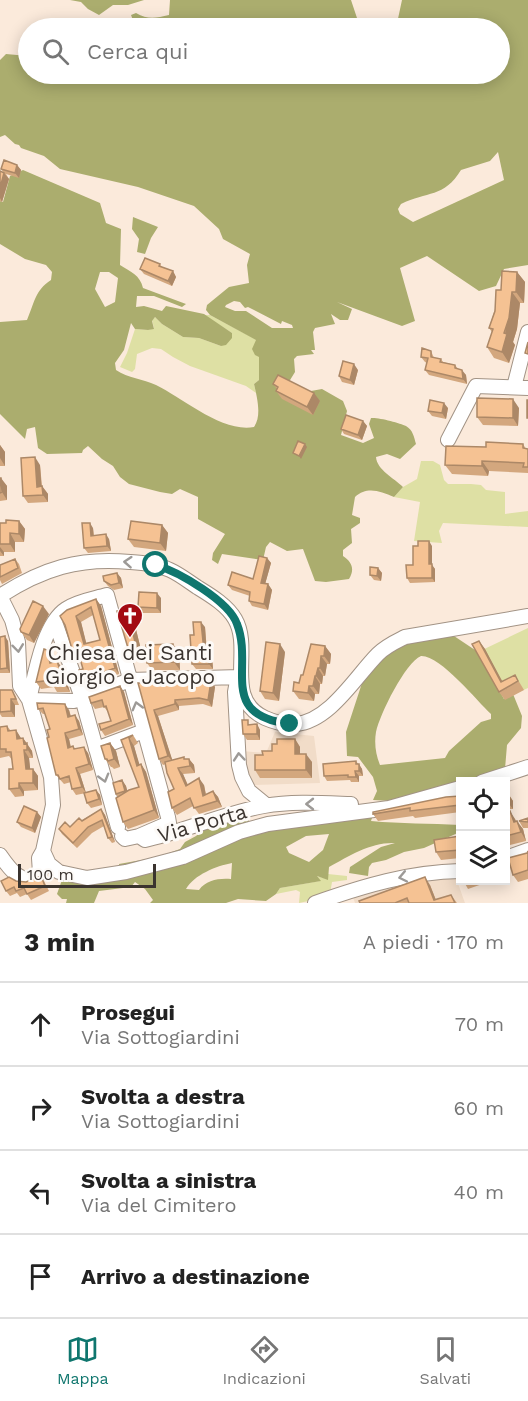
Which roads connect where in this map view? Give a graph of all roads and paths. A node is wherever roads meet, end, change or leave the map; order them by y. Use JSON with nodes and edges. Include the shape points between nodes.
{"nodes":[{"id":1,"x":528,"y":332,"type":"edge"},
{"id":2,"x":521,"y":387,"type":"edge"},
{"id":3,"x":448,"y":440,"type":"dead end"},
{"id":4,"x":0,"y":596,"type":"edge"},
{"id":5,"x":528,"y":616,"type":"edge"},
{"id":6,"x":55,"y":622,"type":"junction"},
{"id":7,"x":240,"y":677,"type":"junction"},
{"id":8,"x":130,"y":680,"type":"junction"},
{"id":9,"x":82,"y":698,"type":"junction"},
{"id":10,"x":29,"y":700,"type":"junction"},
{"id":11,"x":144,"y":731,"type":"junction"},
{"id":12,"x":96,"y":749,"type":"junction"},
{"id":13,"x":528,"y":767,"type":"edge"},
{"id":14,"x":497,"y":777,"type":"edge"},
{"id":15,"x":456,"y":789,"type":"edge"},
{"id":16,"x":266,"y":806,"type":"junction"},
{"id":17,"x":389,"y":808,"type":"junction"},
{"id":18,"x":139,"y":836,"type":"junction"},
{"id":19,"x":528,"y":850,"type":"edge"},
{"id":20,"x":43,"y":851,"type":"junction"},
{"id":21,"x":0,"y":855,"type":"edge"},
{"id":22,"x":510,"y":857,"type":"edge"},
{"id":23,"x":456,"y":871,"type":"edge"},
{"id":24,"x":315,"y":903,"type":"edge"}],
"edges":[{"from":1,"to":2,"type":"street"},
{"from":2,"to":3,"type":"street","via":[[476,386]]},
{"from":7,"to":4,"type":"street","one_way":true,"via":[[240,635],[234,617],[210,595],[165,568],[126,561],[86,561],[34,576]]},
{"from":4,"to":10,"type":"street","one_way":true,"via":[[12,620],[18,642],[20,686]]},
{"from":5,"to":7,"type":"street","via":[[423,633],[390,644],[329,708],[306,722],[279,722],[259,715],[245,698]]},
{"from":6,"to":8,"type":"street","via":[[71,606],[106,595]]},
{"from":6,"to":9,"type":"street"},
{"from":6,"to":10,"type":"street","via":[[42,648]]},
{"from":7,"to":8,"type":"street"},
{"from":16,"to":7,"type":"street","one_way":true,"via":[[249,791],[240,771],[234,692]]},
{"from":8,"to":9,"type":"street"},
{"from":11,"to":8,"type":"street","one_way":true},
{"from":9,"to":10,"type":"street"},
{"from":9,"to":12,"type":"street"},
{"from":10,"to":20,"type":"street","via":[[53,788],[53,811]]},
{"from":11,"to":12,"type":"street"},
{"from":11,"to":18,"type":"street","name":"Via Porta","via":[[169,824]]},
{"from":12,"to":18,"type":"street","name":"Via Porta","one_way":true,"via":[[120,832],[125,839]]},
{"from":13,"to":14,"type":"street"},
{"from":15,"to":17,"type":"street"},
{"from":17,"to":16,"type":"street","name":"Via Porta","one_way":true,"via":[[349,804]]},
{"from":16,"to":18,"type":"street","name":"Via Porta","via":[[145,840]]},
{"from":17,"to":20,"type":"street","via":[[268,824],[239,832],[183,857],[112,875],[87,878],[64,874],[54,869]]},
{"from":19,"to":22,"type":"street"},
{"from":20,"to":21,"type":"street","via":[[39,858],[40,873],[29,879],[15,874]]},
{"from":23,"to":24,"type":"street","one_way":true,"via":[[407,876]]}]}
